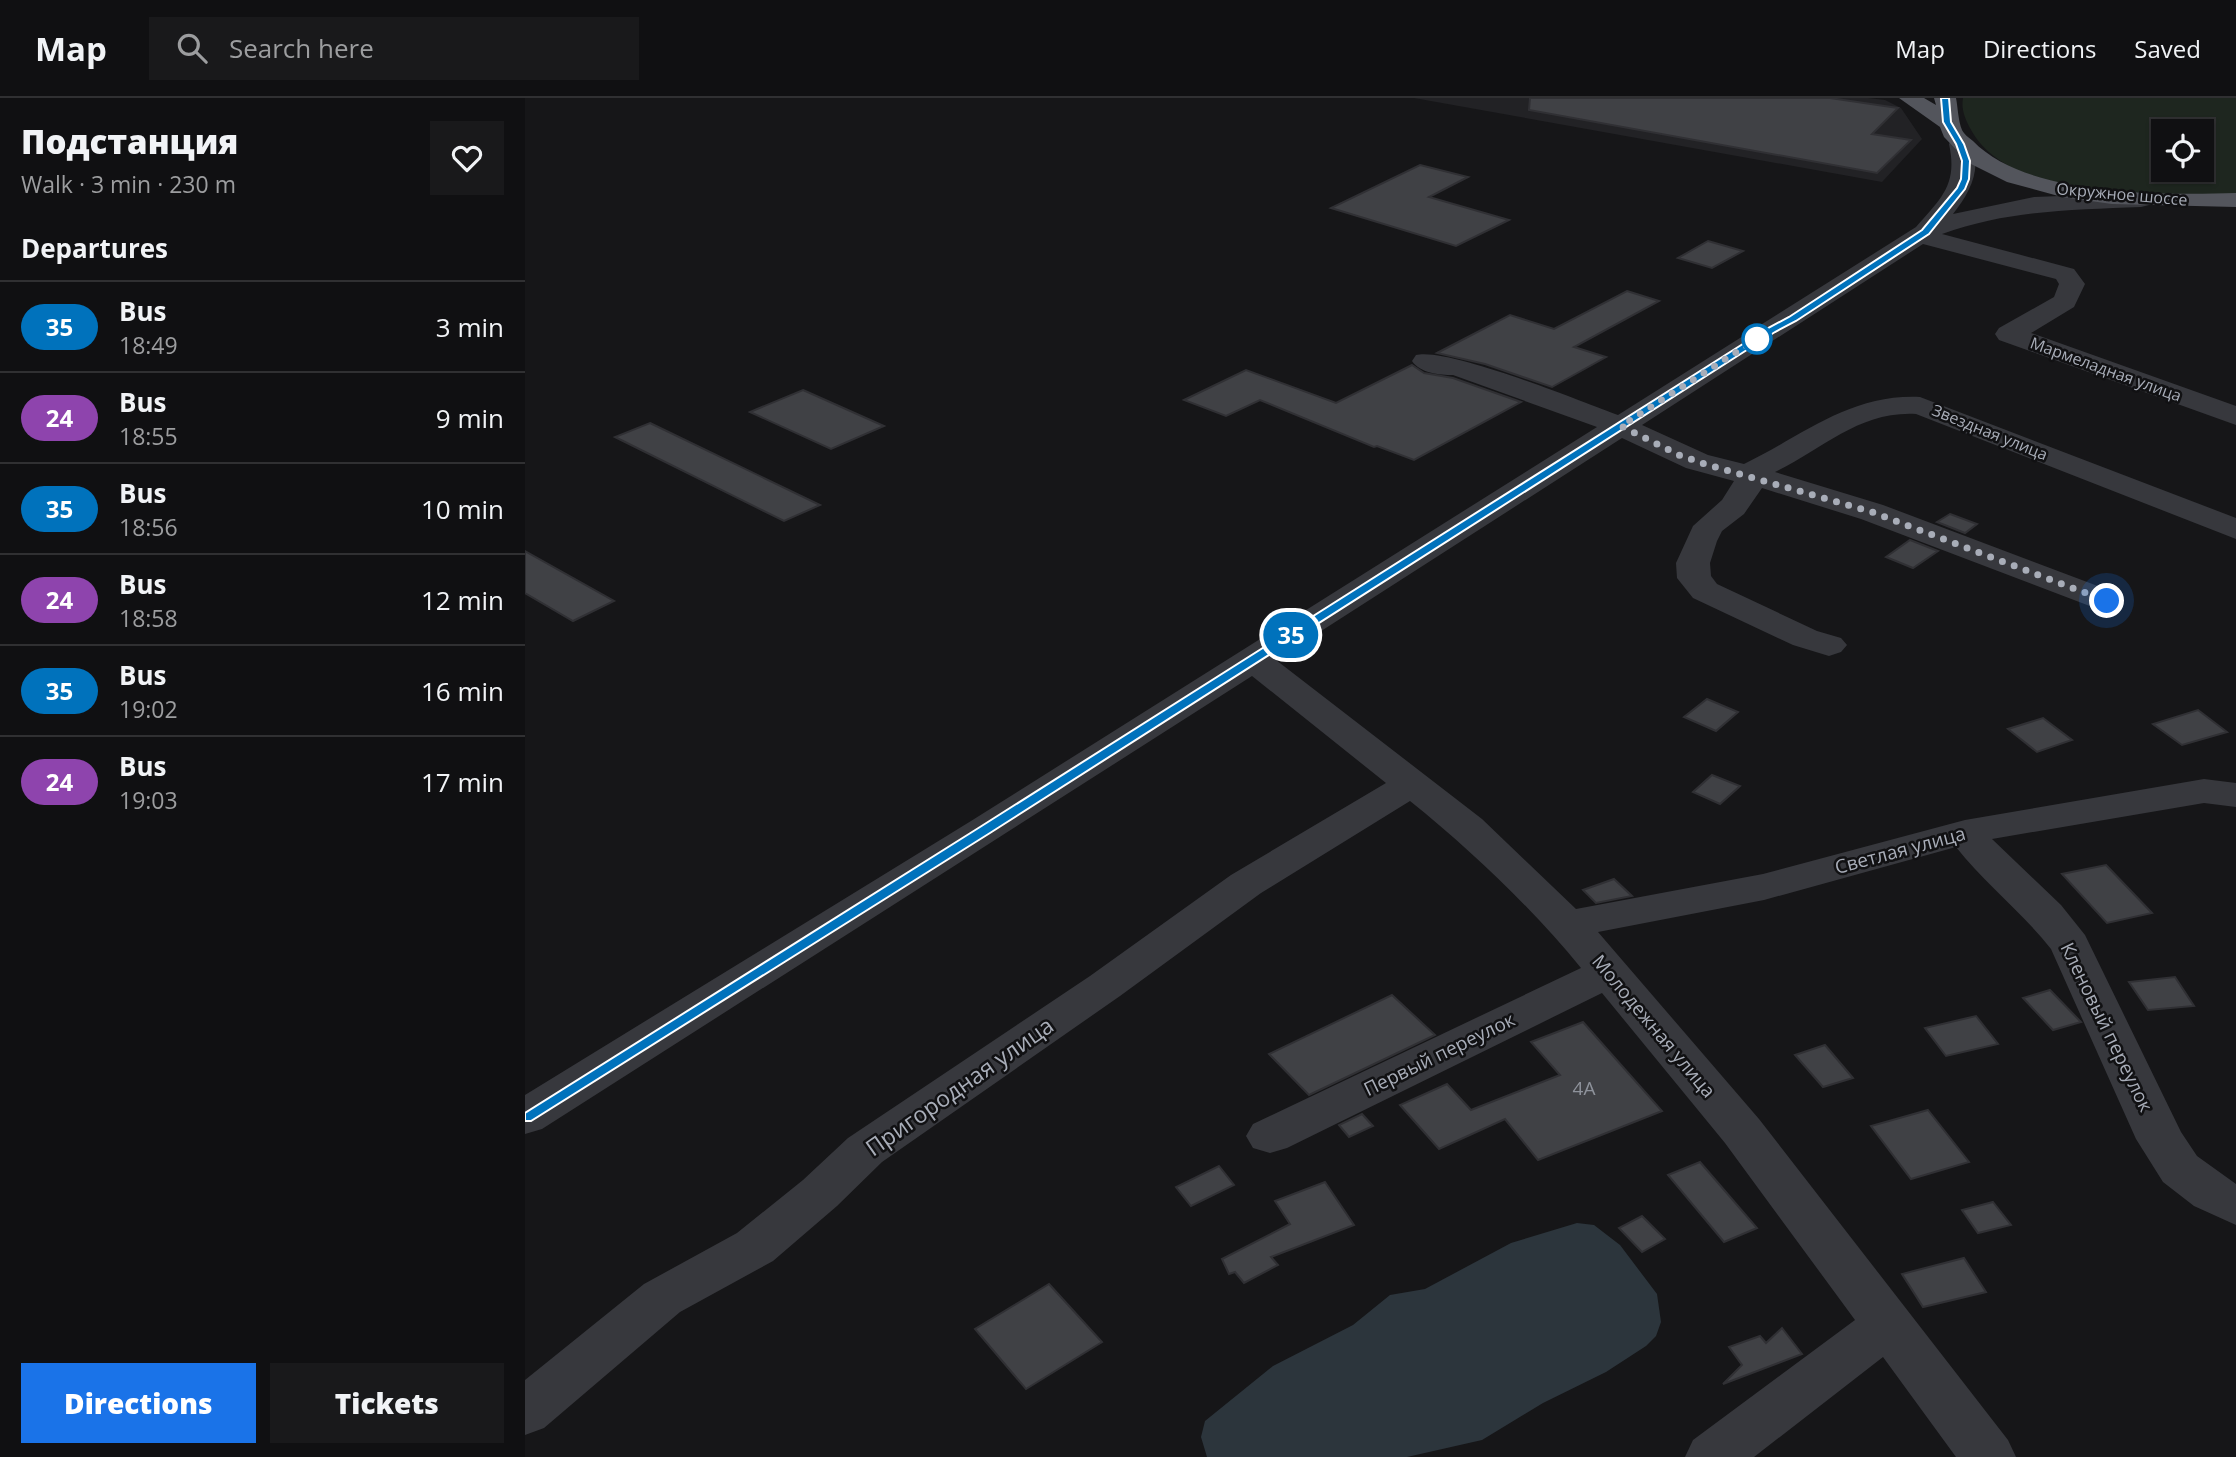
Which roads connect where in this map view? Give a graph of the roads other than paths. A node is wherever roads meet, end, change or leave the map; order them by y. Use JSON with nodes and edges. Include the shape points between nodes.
{"nodes":[{"id":1,"x":1910,"y":98,"type":"edge"},
{"id":2,"x":1945,"y":98,"type":"edge"},
{"id":3,"x":1947,"y":122,"type":"junction"},
{"id":4,"x":1960,"y":144,"type":"junction"},
{"id":5,"x":2150,"y":200,"type":"junction"},
{"id":6,"x":2236,"y":200,"type":"edge"},
{"id":7,"x":1922,"y":234,"type":"junction"},
{"id":8,"x":1426,"y":361,"type":"dead end"},
{"id":9,"x":2236,"y":416,"type":"edge"},
{"id":10,"x":1621,"y":426,"type":"junction"},
{"id":11,"x":1748,"y":474,"type":"junction"},
{"id":12,"x":2236,"y":529,"type":"edge"},
{"id":13,"x":2107,"y":601,"type":"dead end"},
{"id":14,"x":1829,"y":645,"type":"dead end"},
{"id":15,"x":1252,"y":660,"type":"junction"},
{"id":16,"x":1411,"y":784,"type":"junction"},
{"id":17,"x":2225,"y":791,"type":"edge"},
{"id":18,"x":1965,"y":832,"type":"junction"},
{"id":19,"x":1566,"y":924,"type":"junction"},
{"id":20,"x":1609,"y":972,"type":"junction"},
{"id":21,"x":525,"y":1117,"type":"edge"},
{"id":22,"x":1270,"y":1136,"type":"dead end"},
{"id":23,"x":2236,"y":1206,"type":"edge"},
{"id":24,"x":1889,"y":1323,"type":"junction"},
{"id":25,"x":525,"y":1412,"type":"edge"},
{"id":26,"x":1713,"y":1457,"type":"edge"},
{"id":27,"x":1988,"y":1457,"type":"edge"}],
"edges":[{"from":1,"to":3,"type":"main road","name":"Окружное шоссе"},
{"from":2,"to":3,"type":"main road","name":"Окружное шоссе"},
{"from":3,"to":4,"type":"main road","name":"Окружное шоссе"},
{"from":4,"to":5,"type":"main road","name":"Окружное шоссе","via":[[1992,167],[2024,181]]},
{"from":4,"to":7,"type":"street","via":[[1966,161],[1961,189]]},
{"from":5,"to":6,"type":"main road","name":"Окружное шоссе"},
{"from":5,"to":7,"type":"street","via":[[2034,204],[1970,216]]},
{"from":7,"to":9,"type":"street","name":"Мармеладная улица","via":[[2066,274],[2072,284],[2065,301],[2010,334]]},
{"from":7,"to":10,"type":"street"},
{"from":8,"to":10,"type":"street","via":[[1456,367]]},
{"from":10,"to":11,"type":"street","via":[[1679,455],[1730,473]]},
{"from":10,"to":15,"type":"street"},
{"from":11,"to":12,"type":"street","name":"Звездная улица","via":[[1864,410],[1912,404],[1931,407]]},
{"from":11,"to":13,"type":"street","via":[[1872,512]]},
{"from":11,"to":14,"type":"street","via":[[1751,484],[1733,507],[1709,526],[1701,541],[1693,563],[1694,578],[1705,591]]},
{"from":15,"to":16,"type":"street","name":"Молодежная улица"},
{"from":15,"to":21,"type":"street"},
{"from":16,"to":19,"type":"street","name":"Молодежная улица","via":[[1468,828]]},
{"from":16,"to":25,"type":"street","name":"Пригородная улица","via":[[1246,884],[865,1150],[755,1247],[662,1298]]},
{"from":17,"to":18,"type":"street","name":"Светлая улица"},
{"from":18,"to":19,"type":"street","name":"Светлая улица","via":[[1765,887]]},
{"from":18,"to":23,"type":"street","name":"Кленовый переулок","via":[[2070,945],[2160,1139],[2180,1169]]},
{"from":19,"to":20,"type":"street","name":"Молодежная улица"},
{"from":20,"to":22,"type":"street","name":"Первый переулок"},
{"from":20,"to":24,"type":"street","name":"Молодежная улица","via":[[1742,1131]]},
{"from":24,"to":26,"type":"street"},
{"from":24,"to":27,"type":"street","name":"Молодежная улица"}]}
